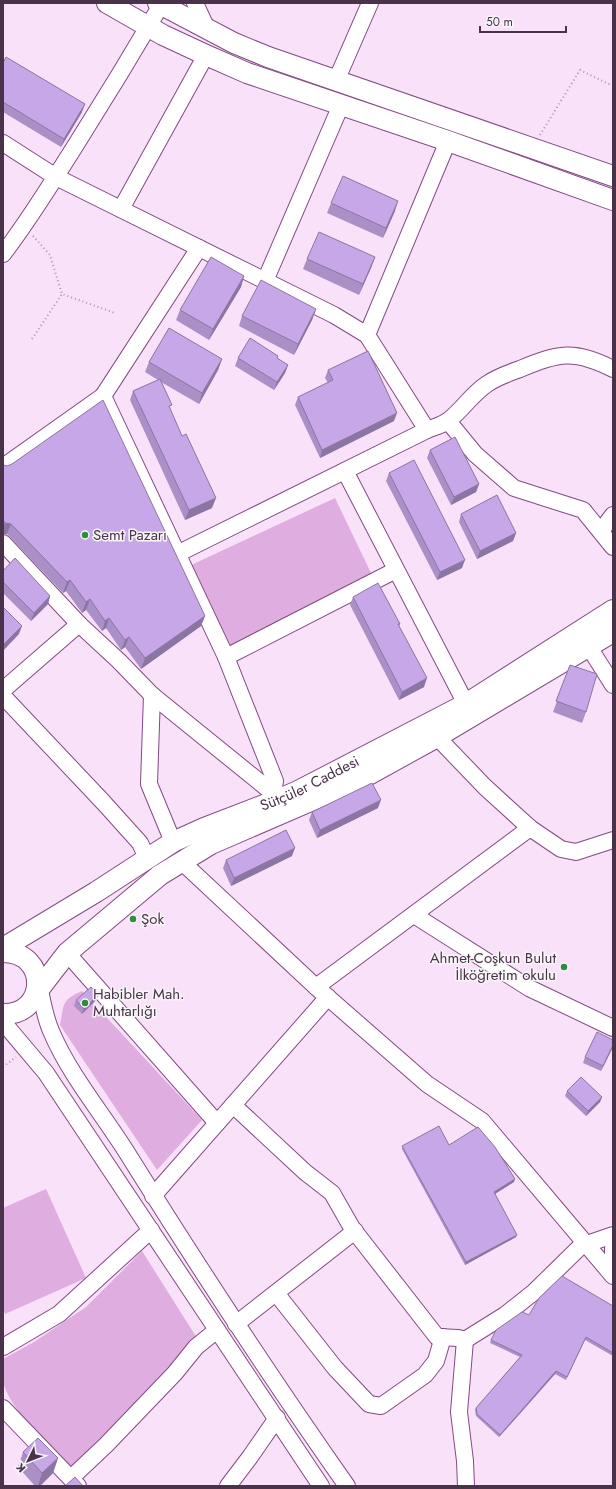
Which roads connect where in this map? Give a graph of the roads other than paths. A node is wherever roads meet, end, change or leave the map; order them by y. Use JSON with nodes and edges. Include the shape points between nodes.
{"nodes":[{"id":1,"x":107,"y":3,"type":"edge"},
{"id":2,"x":195,"y":3,"type":"edge"},
{"id":3,"x":370,"y":3,"type":"edge"},
{"id":4,"x":160,"y":4,"type":"edge"},
{"id":5,"x":148,"y":27,"type":"junction"},
{"id":6,"x":207,"y":29,"type":"junction"},
{"id":7,"x":206,"y":55,"type":"junction"},
{"id":8,"x":336,"y":81,"type":"junction"},
{"id":9,"x":341,"y":105,"type":"junction"},
{"id":10,"x":448,"y":141,"type":"junction"},
{"id":11,"x":3,"y":143,"type":"edge"},
{"id":12,"x":613,"y":176,"type":"edge"},
{"id":13,"x":56,"y":177,"type":"junction"},
{"id":14,"x":613,"y":200,"type":"edge"},
{"id":15,"x":121,"y":209,"type":"junction"},
{"id":16,"x":199,"y":248,"type":"junction"},
{"id":17,"x":3,"y":254,"type":"edge"},
{"id":18,"x":265,"y":281,"type":"junction"},
{"id":19,"x":367,"y":335,"type":"junction"},
{"id":20,"x":613,"y":369,"type":"edge"},
{"id":21,"x":104,"y":396,"type":"junction"},
{"id":22,"x":448,"y":421,"type":"junction"},
{"id":23,"x":427,"y":430,"type":"junction"},
{"id":24,"x":3,"y":467,"type":"edge"},
{"id":25,"x":345,"y":471,"type":"junction"},
{"id":26,"x":613,"y":515,"type":"edge"},
{"id":27,"x":601,"y":531,"type":"junction"},
{"id":28,"x":3,"y":543,"type":"edge"},
{"id":29,"x":613,"y":547,"type":"edge"},
{"id":30,"x":177,"y":554,"type":"junction"},
{"id":31,"x":396,"y":570,"type":"junction"},
{"id":32,"x":613,"y":610,"type":"edge"},
{"id":33,"x":79,"y":624,"type":"junction"},
{"id":34,"x":613,"y":632,"type":"edge"},
{"id":35,"x":589,"y":647,"type":"junction"},
{"id":36,"x":226,"y":657,"type":"junction"},
{"id":37,"x":613,"y":685,"type":"edge"},
{"id":38,"x":3,"y":690,"type":"edge"},
{"id":39,"x":152,"y":695,"type":"junction"},
{"id":40,"x":3,"y":696,"type":"edge"},
{"id":41,"x":466,"y":704,"type":"junction"},
{"id":42,"x":437,"y":737,"type":"junction"},
{"id":43,"x":275,"y":797,"type":"junction"},
{"id":44,"x":530,"y":828,"type":"junction"},
{"id":45,"x":613,"y":840,"type":"edge"},
{"id":46,"x":173,"y":842,"type":"junction"},
{"id":47,"x":147,"y":858,"type":"junction"},
{"id":48,"x":182,"y":862,"type":"junction"},
{"id":49,"x":414,"y":915,"type":"junction"},
{"id":50,"x":7,"y":949,"type":"edge"},
{"id":51,"x":67,"y":953,"type":"junction"},
{"id":52,"x":38,"y":987,"type":"junction"},
{"id":53,"x":322,"y":992,"type":"junction"},
{"id":54,"x":6,"y":1017,"type":"edge"},
{"id":55,"x":613,"y":1028,"type":"edge"},
{"id":56,"x":233,"y":1105,"type":"junction"},
{"id":57,"x":217,"y":1123,"type":"junction"},
{"id":58,"x":153,"y":1196,"type":"junction"},
{"id":59,"x":151,"y":1230,"type":"junction"},
{"id":60,"x":355,"y":1231,"type":"junction"},
{"id":61,"x":613,"y":1235,"type":"edge"},
{"id":62,"x":587,"y":1244,"type":"junction"},
{"id":63,"x":613,"y":1248,"type":"edge"},
{"id":64,"x":613,"y":1255,"type":"edge"},
{"id":65,"x":613,"y":1276,"type":"edge"},
{"id":66,"x":276,"y":1293,"type":"junction"},
{"id":67,"x":236,"y":1324,"type":"junction"},
{"id":68,"x":217,"y":1330,"type":"junction"},
{"id":69,"x":443,"y":1337,"type":"junction"},
{"id":70,"x":465,"y":1340,"type":"junction"},
{"id":71,"x":3,"y":1347,"type":"edge"},
{"id":72,"x":3,"y":1408,"type":"edge"},
{"id":73,"x":277,"y":1418,"type":"junction"},
{"id":74,"x":74,"y":1482,"type":"edge"},
{"id":75,"x":228,"y":1486,"type":"edge"},
{"id":76,"x":321,"y":1486,"type":"edge"},
{"id":77,"x":347,"y":1486,"type":"edge"},
{"id":78,"x":466,"y":1486,"type":"edge"}],
"edges":[{"from":1,"to":5,"type":"main road"},
{"from":2,"to":6,"type":"street"},
{"from":3,"to":8,"type":"street"},
{"from":4,"to":5,"type":"street"},
{"from":4,"to":6,"type":"main road"},
{"from":5,"to":7,"type":"main road"},
{"from":5,"to":13,"type":"street"},
{"from":6,"to":8,"type":"main road","via":[[268,57]]},
{"from":7,"to":9,"type":"main road"},
{"from":7,"to":15,"type":"street"},
{"from":8,"to":12,"type":"main road"},
{"from":9,"to":10,"type":"main road"},
{"from":9,"to":18,"type":"street"},
{"from":10,"to":14,"type":"main road"},
{"from":10,"to":19,"type":"street"},
{"from":11,"to":13,"type":"street"},
{"from":13,"to":15,"type":"street"},
{"from":13,"to":17,"type":"street"},
{"from":15,"to":16,"type":"street"},
{"from":16,"to":18,"type":"street"},
{"from":16,"to":21,"type":"street"},
{"from":18,"to":19,"type":"street","via":[[334,315]]},
{"from":19,"to":23,"type":"street"},
{"from":20,"to":22,"type":"street","via":[[587,357],[574,355],[540,361],[487,384]]},
{"from":21,"to":24,"type":"street"},
{"from":21,"to":30,"type":"street"},
{"from":22,"to":23,"type":"street"},
{"from":22,"to":27,"type":"street","via":[[475,454],[514,488],[583,510]]},
{"from":23,"to":25,"type":"street"},
{"from":25,"to":30,"type":"street"},
{"from":25,"to":31,"type":"street"},
{"from":26,"to":27,"type":"street"},
{"from":27,"to":29,"type":"street"},
{"from":28,"to":33,"type":"street"},
{"from":30,"to":36,"type":"street"},
{"from":31,"to":36,"type":"street"},
{"from":31,"to":41,"type":"street"},
{"from":32,"to":41,"type":"main road","name":"Sütçüler Caddesi"},
{"from":33,"to":38,"type":"street"},
{"from":33,"to":39,"type":"street"},
{"from":34,"to":35,"type":"main road","name":"Sütçüler Caddesi"},
{"from":35,"to":37,"type":"street"},
{"from":35,"to":42,"type":"main road","name":"Sütçüler Caddesi"},
{"from":36,"to":43,"type":"street","via":[[274,782]]},
{"from":39,"to":43,"type":"street"},
{"from":39,"to":46,"type":"street","via":[[148,784]]},
{"from":40,"to":47,"type":"street","via":[[140,843]]},
{"from":41,"to":43,"type":"main road","name":"Sütçüler Caddesi","via":[[350,765]]},
{"from":42,"to":44,"type":"street","via":[[485,787]]},
{"from":42,"to":48,"type":"main road","name":"Sütçüler Caddesi","via":[[359,780],[211,844]]},
{"from":43,"to":46,"type":"main road","name":"Sütçüler Caddesi"},
{"from":44,"to":45,"type":"street","via":[[561,849],[576,852]]},
{"from":44,"to":49,"type":"street"},
{"from":46,"to":47,"type":"main road","name":"Sütçüler Caddesi"},
{"from":47,"to":50,"type":"main road","name":"Sütçüler Caddesi"},
{"from":48,"to":51,"type":"main road","name":"Sütçüler Caddesi","via":[[160,875]]},
{"from":48,"to":53,"type":"street"},
{"from":49,"to":53,"type":"street"},
{"from":49,"to":55,"type":"street","via":[[530,988]]},
{"from":50,"to":52,"type":"main road","via":[[29,962],[35,970]]},
{"from":51,"to":52,"type":"main road","name":"Sütçüler Caddesi"},
{"from":51,"to":57,"type":"street"},
{"from":52,"to":54,"type":"main road","name":"Sütçüler Caddesi","via":[[32,1001],[24,1009]]},
{"from":52,"to":58,"type":"street","via":[[46,1019],[68,1066],[128,1154]]},
{"from":53,"to":56,"type":"street"},
{"from":53,"to":62,"type":"street","via":[[426,1084],[482,1121]]},
{"from":54,"to":59,"type":"street"},
{"from":56,"to":57,"type":"street"},
{"from":56,"to":60,"type":"street","via":[[305,1172],[332,1193]]},
{"from":57,"to":58,"type":"street"},
{"from":58,"to":67,"type":"street"},
{"from":59,"to":68,"type":"street"},
{"from":59,"to":71,"type":"street","via":[[59,1314]]},
{"from":60,"to":66,"type":"street"},
{"from":60,"to":69,"type":"street","via":[[437,1337]]},
{"from":61,"to":62,"type":"street"},
{"from":62,"to":65,"type":"street"},
{"from":62,"to":70,"type":"street","via":[[581,1246],[534,1292],[505,1315]]},
{"from":63,"to":64,"type":"street"},
{"from":66,"to":67,"type":"street"},
{"from":66,"to":69,"type":"street","via":[[335,1368],[369,1404],[381,1406],[425,1375],[436,1362]]},
{"from":67,"to":77,"type":"street"},
{"from":68,"to":73,"type":"street"},
{"from":68,"to":74,"type":"street","via":[[196,1347]]},
{"from":69,"to":70,"type":"street"},
{"from":70,"to":78,"type":"street","via":[[460,1412]]},
{"from":72,"to":74,"type":"street"},
{"from":73,"to":75,"type":"street"},
{"from":73,"to":76,"type":"street"}]}
